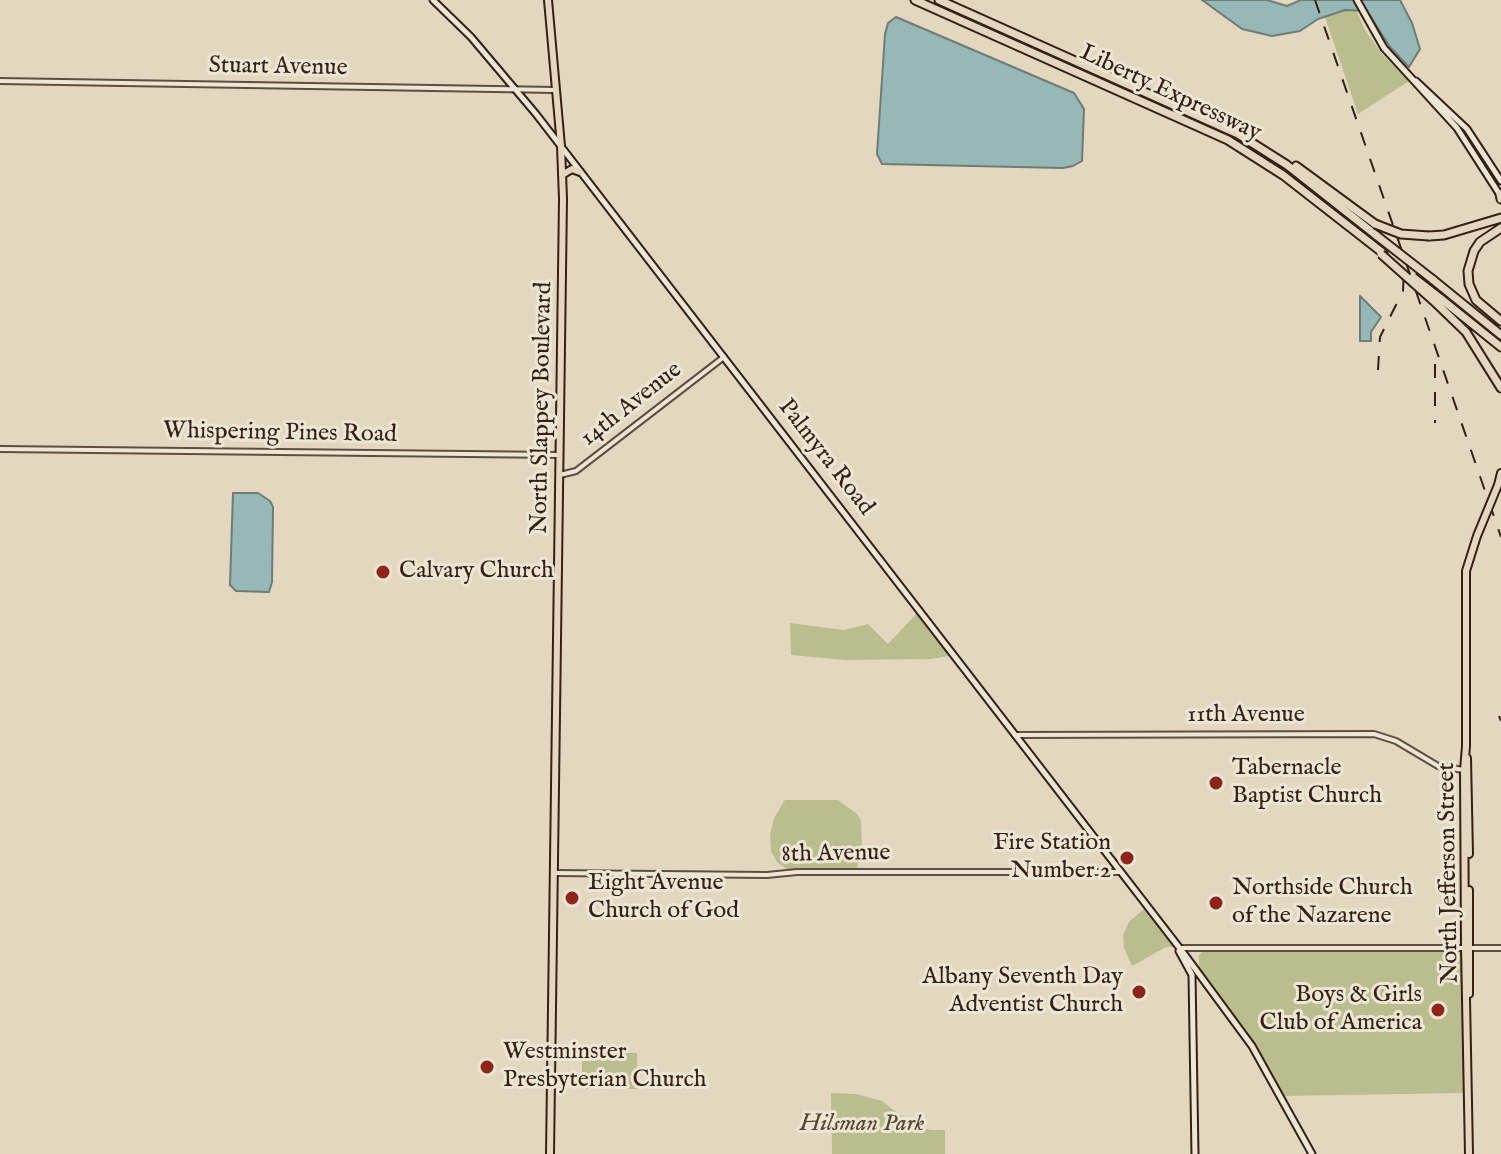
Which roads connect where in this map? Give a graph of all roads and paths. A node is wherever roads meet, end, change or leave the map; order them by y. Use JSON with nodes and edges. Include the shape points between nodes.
{"nodes":[{"id":1,"x":433,"y":0,"type":"edge"},
{"id":2,"x":548,"y":0,"type":"edge"},
{"id":3,"x":915,"y":0,"type":"edge"},
{"id":4,"x":939,"y":0,"type":"edge"},
{"id":5,"x":1357,"y":0,"type":"edge"},
{"id":6,"x":0,"y":81,"type":"edge"},
{"id":7,"x":516,"y":89,"type":"junction"},
{"id":8,"x":556,"y":90,"type":"junction"},
{"id":9,"x":1175,"y":104,"type":"junction"},
{"id":10,"x":1448,"y":114,"type":"junction"},
{"id":11,"x":561,"y":146,"type":"junction"},
{"id":12,"x":580,"y":172,"type":"junction"},
{"id":13,"x":562,"y":175,"type":"junction"},
{"id":14,"x":1501,"y":181,"type":"edge"},
{"id":15,"x":1501,"y":196,"type":"edge"},
{"id":16,"x":1499,"y":218,"type":"edge"},
{"id":17,"x":1499,"y":230,"type":"edge"},
{"id":18,"x":1438,"y":301,"type":"junction"},
{"id":19,"x":1501,"y":321,"type":"edge"},
{"id":20,"x":1501,"y":335,"type":"edge"},
{"id":21,"x":1501,"y":347,"type":"edge"},
{"id":22,"x":724,"y":357,"type":"junction"},
{"id":23,"x":1501,"y":388,"type":"edge"},
{"id":24,"x":0,"y":449,"type":"edge"},
{"id":25,"x":560,"y":455,"type":"junction"},
{"id":26,"x":1501,"y":473,"type":"edge"},
{"id":27,"x":560,"y":475,"type":"junction"},
{"id":28,"x":1500,"y":482,"type":"edge"},
{"id":29,"x":1015,"y":735,"type":"junction"},
{"id":30,"x":1466,"y":770,"type":"junction"},
{"id":31,"x":1119,"y":872,"type":"junction"},
{"id":32,"x":554,"y":873,"type":"junction"},
{"id":33,"x":1178,"y":948,"type":"junction"},
{"id":34,"x":1467,"y":948,"type":"junction"},
{"id":35,"x":1501,"y":948,"type":"edge"},
{"id":36,"x":550,"y":1154,"type":"edge"},
{"id":37,"x":1195,"y":1154,"type":"edge"},
{"id":38,"x":1312,"y":1154,"type":"edge"},
{"id":39,"x":1469,"y":1154,"type":"edge"}],
"edges":[{"from":1,"to":7,"type":"main road","name":"Palmyra Road"},
{"from":2,"to":8,"type":"main road","name":"North Slappey Boulevard"},
{"from":3,"to":18,"type":"highway","name":"Liberty Expressway","bridge":true,"via":[[1228,140],[1283,175]]},
{"from":4,"to":9,"type":"highway","name":"Liberty Expressway"},
{"from":5,"to":10,"type":"main road","via":[[1384,48]]},
{"from":6,"to":7,"type":"street","name":"Stuart Avenue"},
{"from":7,"to":8,"type":"street","name":"Stuart Avenue"},
{"from":7,"to":11,"type":"main road","name":"Palmyra Road"},
{"from":8,"to":11,"type":"main road","name":"North Slappey Boulevard"},
{"from":9,"to":16,"type":"highway","bridge":true,"via":[[1252,137],[1375,224],[1401,234],[1444,235]]},
{"from":9,"to":20,"type":"highway","name":"Liberty Expressway","bridge":true,"via":[[1266,150]]},
{"from":10,"to":14,"type":"main road","via":[[1474,138]]},
{"from":10,"to":15,"type":"main road"},
{"from":11,"to":12,"type":"main road","name":"Palmyra Road"},
{"from":11,"to":13,"type":"main road","name":"North Slappey Boulevard"},
{"from":12,"to":13,"type":"main road","via":[[572,169]]},
{"from":12,"to":22,"type":"main road","name":"Palmyra Road"},
{"from":13,"to":25,"type":"main road","name":"North Slappey Boulevard"},
{"from":17,"to":19,"type":"highway","via":[[1480,242],[1468,271],[1476,300]]},
{"from":18,"to":21,"type":"highway"},
{"from":18,"to":23,"type":"highway","via":[[1466,332]]},
{"from":22,"to":27,"type":"street","name":"14th Avenue","via":[[576,471]]},
{"from":22,"to":29,"type":"main road","name":"Palmyra Road"},
{"from":24,"to":25,"type":"street","name":"Whispering Pines Road"},
{"from":25,"to":27,"type":"main road","name":"North Slappey Boulevard"},
{"from":26,"to":28,"type":"main road","name":"North Jefferson Street"},
{"from":27,"to":32,"type":"main road","name":"North Slappey Boulevard"},
{"from":28,"to":30,"type":"main road","name":"North Jefferson Street","bridge":true,"via":[[1466,571]]},
{"from":29,"to":30,"type":"street","name":"11th Avenue","via":[[1374,734],[1438,766]]},
{"from":29,"to":31,"type":"main road","name":"Palmyra Road"},
{"from":30,"to":34,"type":"main road","name":"North Jefferson Street"},
{"from":31,"to":32,"type":"street","name":"8th Avenue"},
{"from":31,"to":33,"type":"main road","name":"Palmyra Road"},
{"from":32,"to":36,"type":"main road","name":"North Slappey Boulevard"},
{"from":33,"to":34,"type":"street"},
{"from":33,"to":37,"type":"main road","name":"Palmyra Road","via":[[1192,975]]},
{"from":33,"to":38,"type":"main road","name":"Palmyra Road","via":[[1252,1046]]},
{"from":34,"to":35,"type":"street"},
{"from":34,"to":39,"type":"main road","name":"North Jefferson Street"}]}
